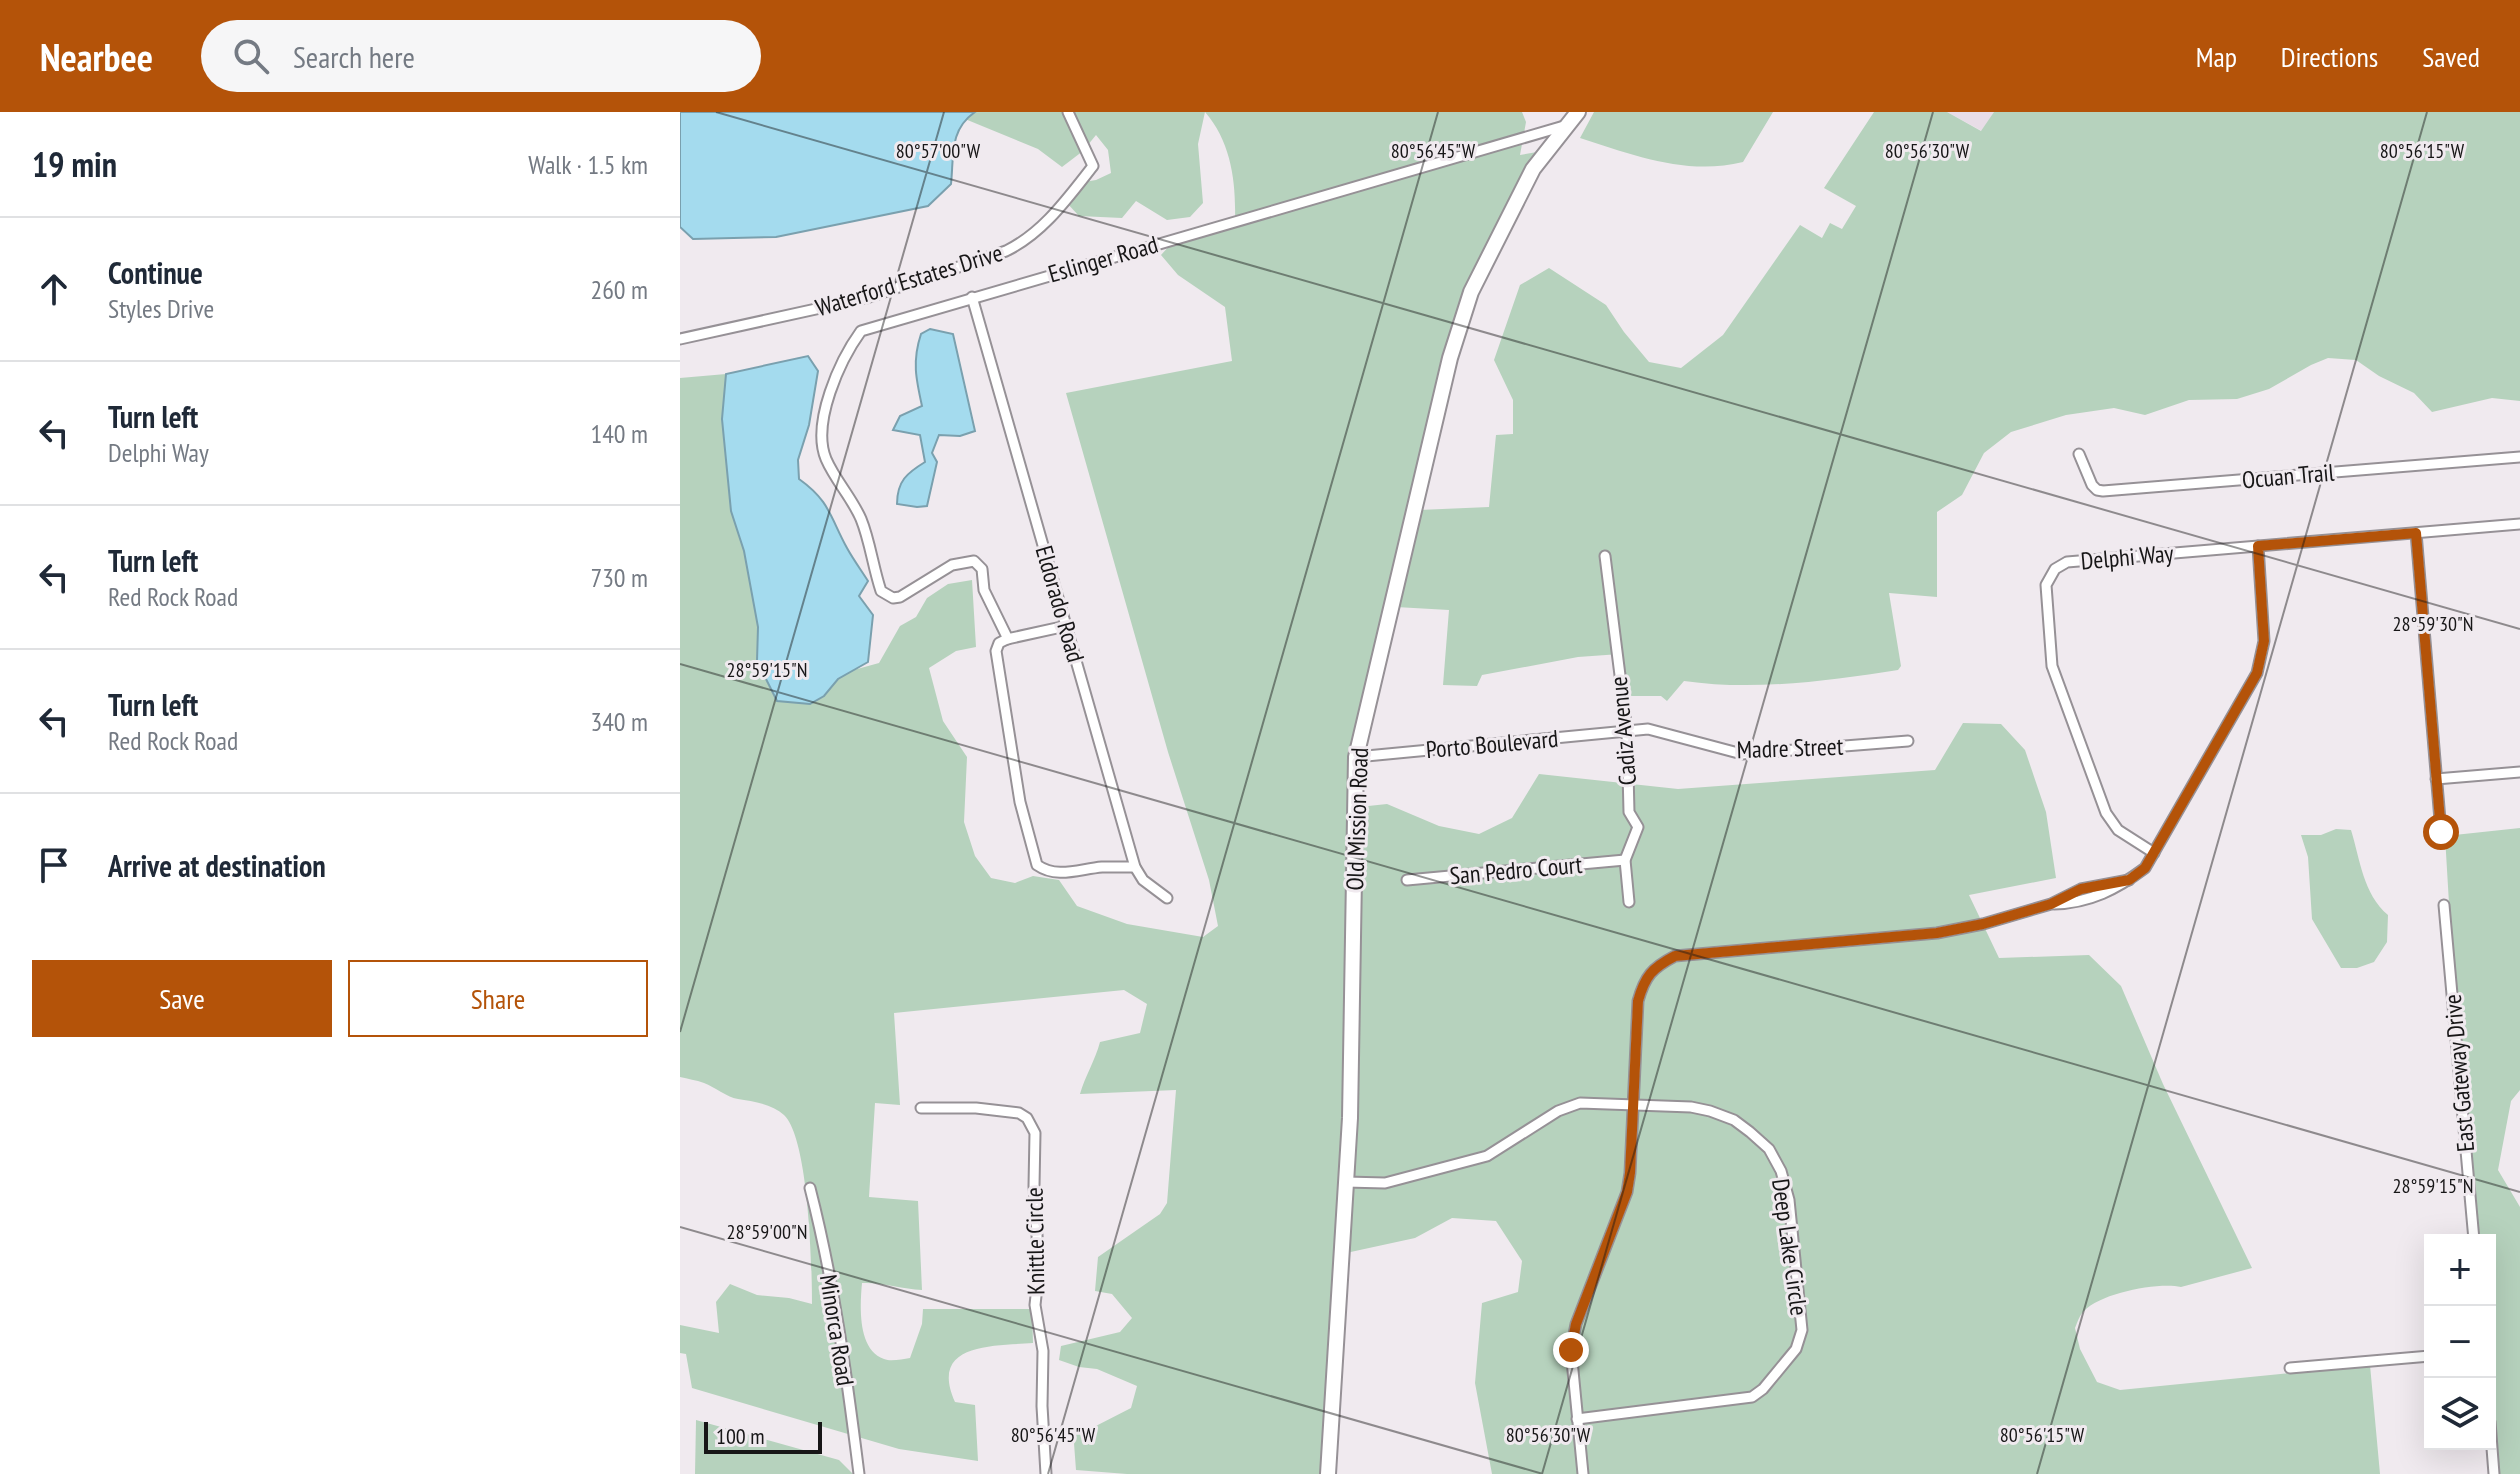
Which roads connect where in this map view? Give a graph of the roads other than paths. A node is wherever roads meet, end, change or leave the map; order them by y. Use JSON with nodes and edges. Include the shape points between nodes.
{"nodes":[{"id":1,"x":1068,"y":112,"type":"edge"},
{"id":2,"x":1578,"y":112,"type":"edge"},
{"id":3,"x":1564,"y":126,"type":"junction"},
{"id":4,"x":972,"y":297,"type":"junction"},
{"id":5,"x":680,"y":339,"type":"edge"},
{"id":6,"x":2079,"y":454,"type":"dead end"},
{"id":7,"x":2520,"y":457,"type":"edge"},
{"id":8,"x":2520,"y":524,"type":"edge"},
{"id":9,"x":2416,"y":533,"type":"junction"},
{"id":10,"x":2258,"y":546,"type":"junction"},
{"id":11,"x":1605,"y":556,"type":"dead end"},
{"id":12,"x":1066,"y":626,"type":"junction"},
{"id":13,"x":1008,"y":639,"type":"junction"},
{"id":14,"x":1627,"y":731,"type":"junction"},
{"id":15,"x":1908,"y":741,"type":"dead end"},
{"id":16,"x":1356,"y":757,"type":"junction"},
{"id":17,"x":2520,"y":772,"type":"edge"},
{"id":18,"x":2436,"y":779,"type":"junction"},
{"id":19,"x":2441,"y":832,"type":"dead end"},
{"id":20,"x":2154,"y":853,"type":"junction"},
{"id":21,"x":1625,"y":860,"type":"junction"},
{"id":22,"x":1135,"y":867,"type":"junction"},
{"id":23,"x":1407,"y":880,"type":"dead end"},
{"id":24,"x":2129,"y":880,"type":"junction"},
{"id":25,"x":2089,"y":888,"type":"junction"},
{"id":26,"x":1167,"y":898,"type":"dead end"},
{"id":27,"x":2090,"y":899,"type":"junction"},
{"id":28,"x":1629,"y":902,"type":"dead end"},
{"id":29,"x":2051,"y":904,"type":"junction"},
{"id":30,"x":2444,"y":905,"type":"dead end"},
{"id":31,"x":1633,"y":1105,"type":"junction"},
{"id":32,"x":921,"y":1108,"type":"dead end"},
{"id":33,"x":1346,"y":1182,"type":"junction"},
{"id":34,"x":810,"y":1188,"type":"dead end"},
{"id":35,"x":2473,"y":1234,"type":"edge"},
{"id":36,"x":2424,"y":1357,"type":"edge"},
{"id":37,"x":2290,"y":1368,"type":"dead end"},
{"id":38,"x":1577,"y":1419,"type":"junction"},
{"id":39,"x":2492,"y":1450,"type":"edge"},
{"id":40,"x":859,"y":1474,"type":"edge"},
{"id":41,"x":1046,"y":1474,"type":"edge"},
{"id":42,"x":1328,"y":1474,"type":"edge"},
{"id":43,"x":1583,"y":1474,"type":"edge"},
{"id":44,"x":2494,"y":1474,"type":"edge"}],
"edges":[{"from":1,"to":5,"type":"street","name":"Waterford Estates Drive","via":[[1093,166],[1025,242],[866,298]]},
{"from":2,"to":3,"type":"street","name":"Old Mission Road"},
{"from":3,"to":4,"type":"street","name":"Eslinger Road"},
{"from":3,"to":16,"type":"street","name":"Old Mission Road","via":[[1533,169],[1471,292],[1450,358]]},
{"from":4,"to":12,"type":"street","name":"Eldorado Road"},
{"from":4,"to":13,"type":"street","name":"Eslinger Road","via":[[861,331],[846,351],[832,387],[823,444],[826,459],[860,517],[881,591],[893,598],[952,565],[978,564],[984,590]]},
{"from":6,"to":7,"type":"street","name":"Ocuan Trail","via":[[2092,485],[2103,491]]},
{"from":8,"to":9,"type":"street","name":"Delphi Way"},
{"from":9,"to":10,"type":"street","name":"Delphi Way"},
{"from":9,"to":18,"type":"street"},
{"from":10,"to":20,"type":"street","via":[[2264,641],[2257,673]]},
{"from":10,"to":20,"type":"street","name":"Delphi Way","via":[[2067,562],[2055,569],[2046,585],[2052,666],[2106,813],[2118,830]]},
{"from":11,"to":14,"type":"street","name":"Cadiz Avenue"},
{"from":12,"to":13,"type":"street"},
{"from":12,"to":22,"type":"street","name":"Eldorado Road"},
{"from":13,"to":22,"type":"street","via":[[996,651],[1020,802],[1037,865],[1060,873]]},
{"from":14,"to":15,"type":"street","name":"Madre Street","via":[[1667,732],[1742,754]]},
{"from":14,"to":16,"type":"street","name":"Porto Boulevard"},
{"from":14,"to":21,"type":"street","name":"Cadiz Avenue","via":[[1629,812],[1638,827]]},
{"from":16,"to":33,"type":"street","name":"Old Mission Road"},
{"from":17,"to":18,"type":"street"},
{"from":18,"to":19,"type":"street"},
{"from":20,"to":24,"type":"street"},
{"from":21,"to":23,"type":"street","name":"San Pedro Court"},
{"from":21,"to":28,"type":"street","name":"Cadiz Avenue"},
{"from":22,"to":26,"type":"street","name":"Eldorado Road"},
{"from":24,"to":25,"type":"street"},
{"from":24,"to":27,"type":"street"},
{"from":25,"to":27,"type":"street"},
{"from":25,"to":29,"type":"street"},
{"from":27,"to":29,"type":"street"},
{"from":29,"to":31,"type":"street","via":[[1937,933],[1675,956],[1655,966],[1638,1001]]},
{"from":30,"to":35,"type":"street","name":"East Gateway Drive"},
{"from":31,"to":33,"type":"street","name":"Deep Lake Circle","via":[[1580,1103],[1487,1156],[1385,1183]]},
{"from":31,"to":38,"type":"street","via":[[1627,1192],[1571,1350]]},
{"from":31,"to":38,"type":"street","name":"Deep Lake Circle","via":[[1710,1111],[1734,1120],[1769,1149],[1789,1200],[1802,1330],[1796,1349],[1752,1397]]},
{"from":32,"to":41,"type":"street","name":"Knittle Circle","via":[[1019,1113],[1035,1133],[1035,1305],[1043,1351]]},
{"from":33,"to":42,"type":"street","name":"Old Mission Road"},
{"from":34,"to":40,"type":"street","name":"Minorca Road","via":[[840,1339]]},
{"from":36,"to":37,"type":"street"},
{"from":38,"to":43,"type":"street"},
{"from":39,"to":44,"type":"street"}]}
